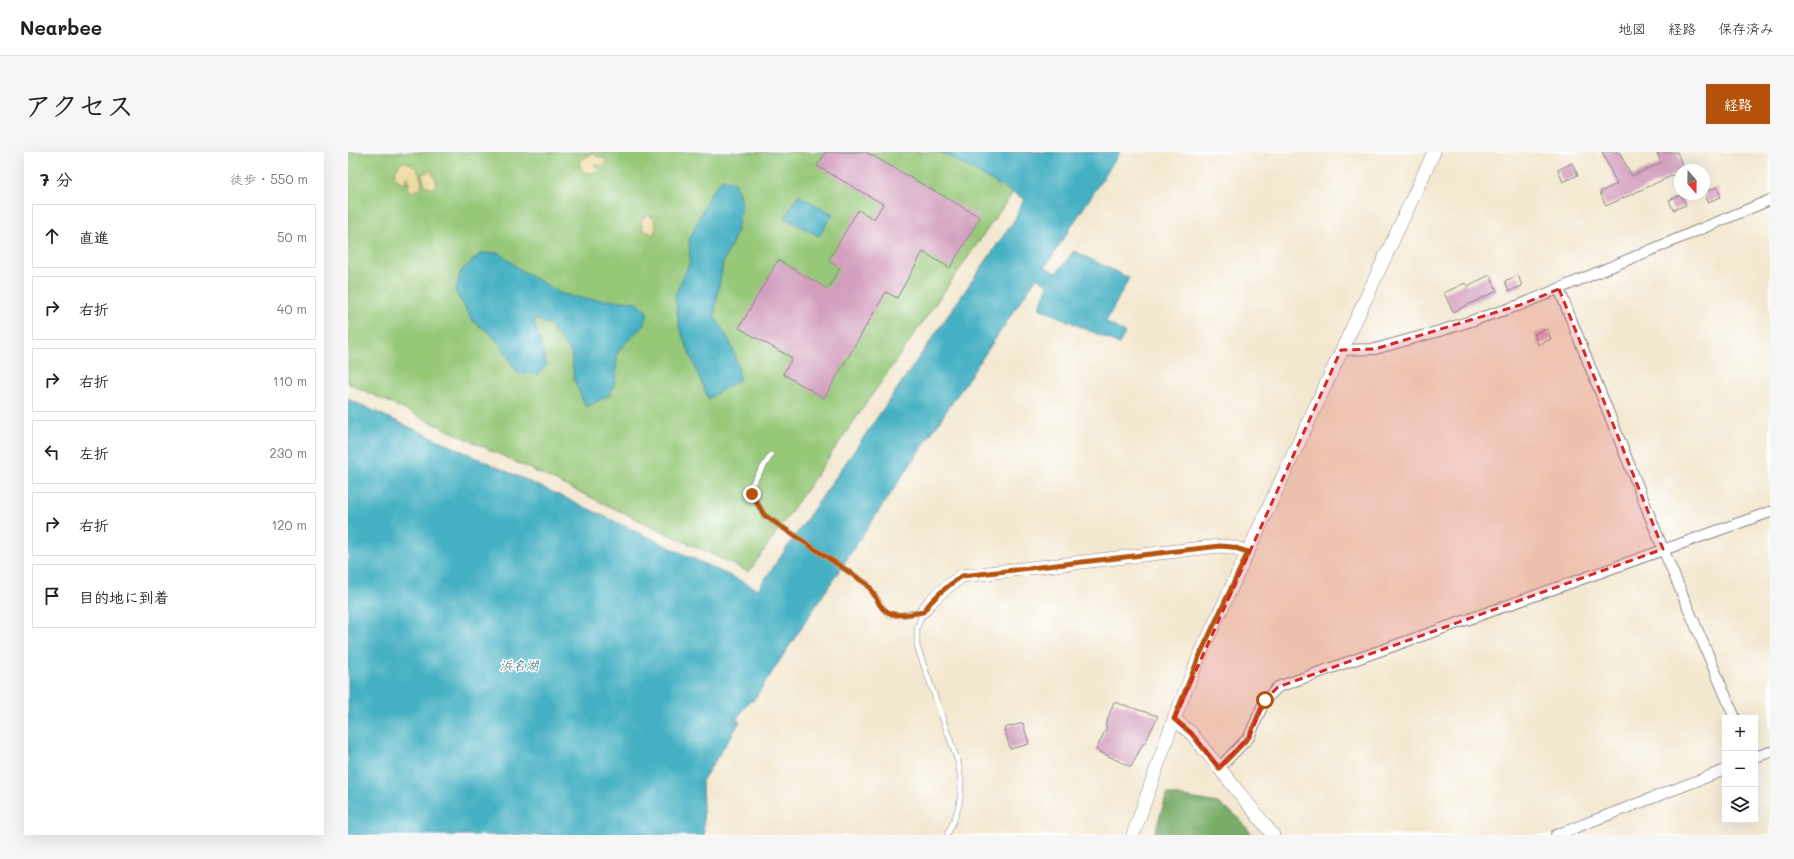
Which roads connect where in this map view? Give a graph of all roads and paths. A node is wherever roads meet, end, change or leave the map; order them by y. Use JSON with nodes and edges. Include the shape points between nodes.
{"nodes":[{"id":1,"x":1434,"y":152,"type":"edge"},
{"id":2,"x":1770,"y":200,"type":"edge"},
{"id":3,"x":1559,"y":289,"type":"junction"},
{"id":4,"x":1341,"y":350,"type":"junction"},
{"id":5,"x":770,"y":455,"type":"dead end"},
{"id":6,"x":1770,"y":512,"type":"edge"},
{"id":7,"x":1663,"y":549,"type":"junction"},
{"id":8,"x":1248,"y":552,"type":"junction"},
{"id":9,"x":923,"y":612,"type":"junction"},
{"id":10,"x":1734,"y":715,"type":"edge"},
{"id":11,"x":1174,"y":719,"type":"junction"},
{"id":12,"x":1770,"y":752,"type":"edge"},
{"id":13,"x":1758,"y":757,"type":"edge"},
{"id":14,"x":1219,"y":768,"type":"junction"},
{"id":15,"x":1722,"y":771,"type":"edge"},
{"id":16,"x":947,"y":835,"type":"edge"},
{"id":17,"x":1133,"y":835,"type":"edge"},
{"id":18,"x":1273,"y":835,"type":"edge"},
{"id":19,"x":1556,"y":835,"type":"edge"}],
"edges":[{"from":1,"to":4,"type":"street"},
{"from":2,"to":3,"type":"street"},
{"from":3,"to":4,"type":"street","via":[[1520,305],[1405,341],[1375,349]]},
{"from":3,"to":7,"type":"street"},
{"from":4,"to":8,"type":"street"},
{"from":5,"to":9,"type":"lane","via":[[752,484],[752,494],[764,515],[867,584],[888,614]]},
{"from":6,"to":7,"type":"street"},
{"from":7,"to":10,"type":"street"},
{"from":7,"to":14,"type":"street","via":[[1278,687],[1265,700],[1249,737]]},
{"from":8,"to":9,"type":"street","via":[[1220,546],[962,576],[932,599]]},
{"from":8,"to":11,"type":"street","via":[[1199,657]]},
{"from":9,"to":16,"type":"lane","via":[[917,628],[918,646],[961,777],[960,800],[954,822]]},
{"from":11,"to":14,"type":"street","via":[[1191,733]]},
{"from":11,"to":17,"type":"street"},
{"from":12,"to":13,"type":"street"},
{"from":14,"to":18,"type":"street"},
{"from":15,"to":19,"type":"street"}]}
